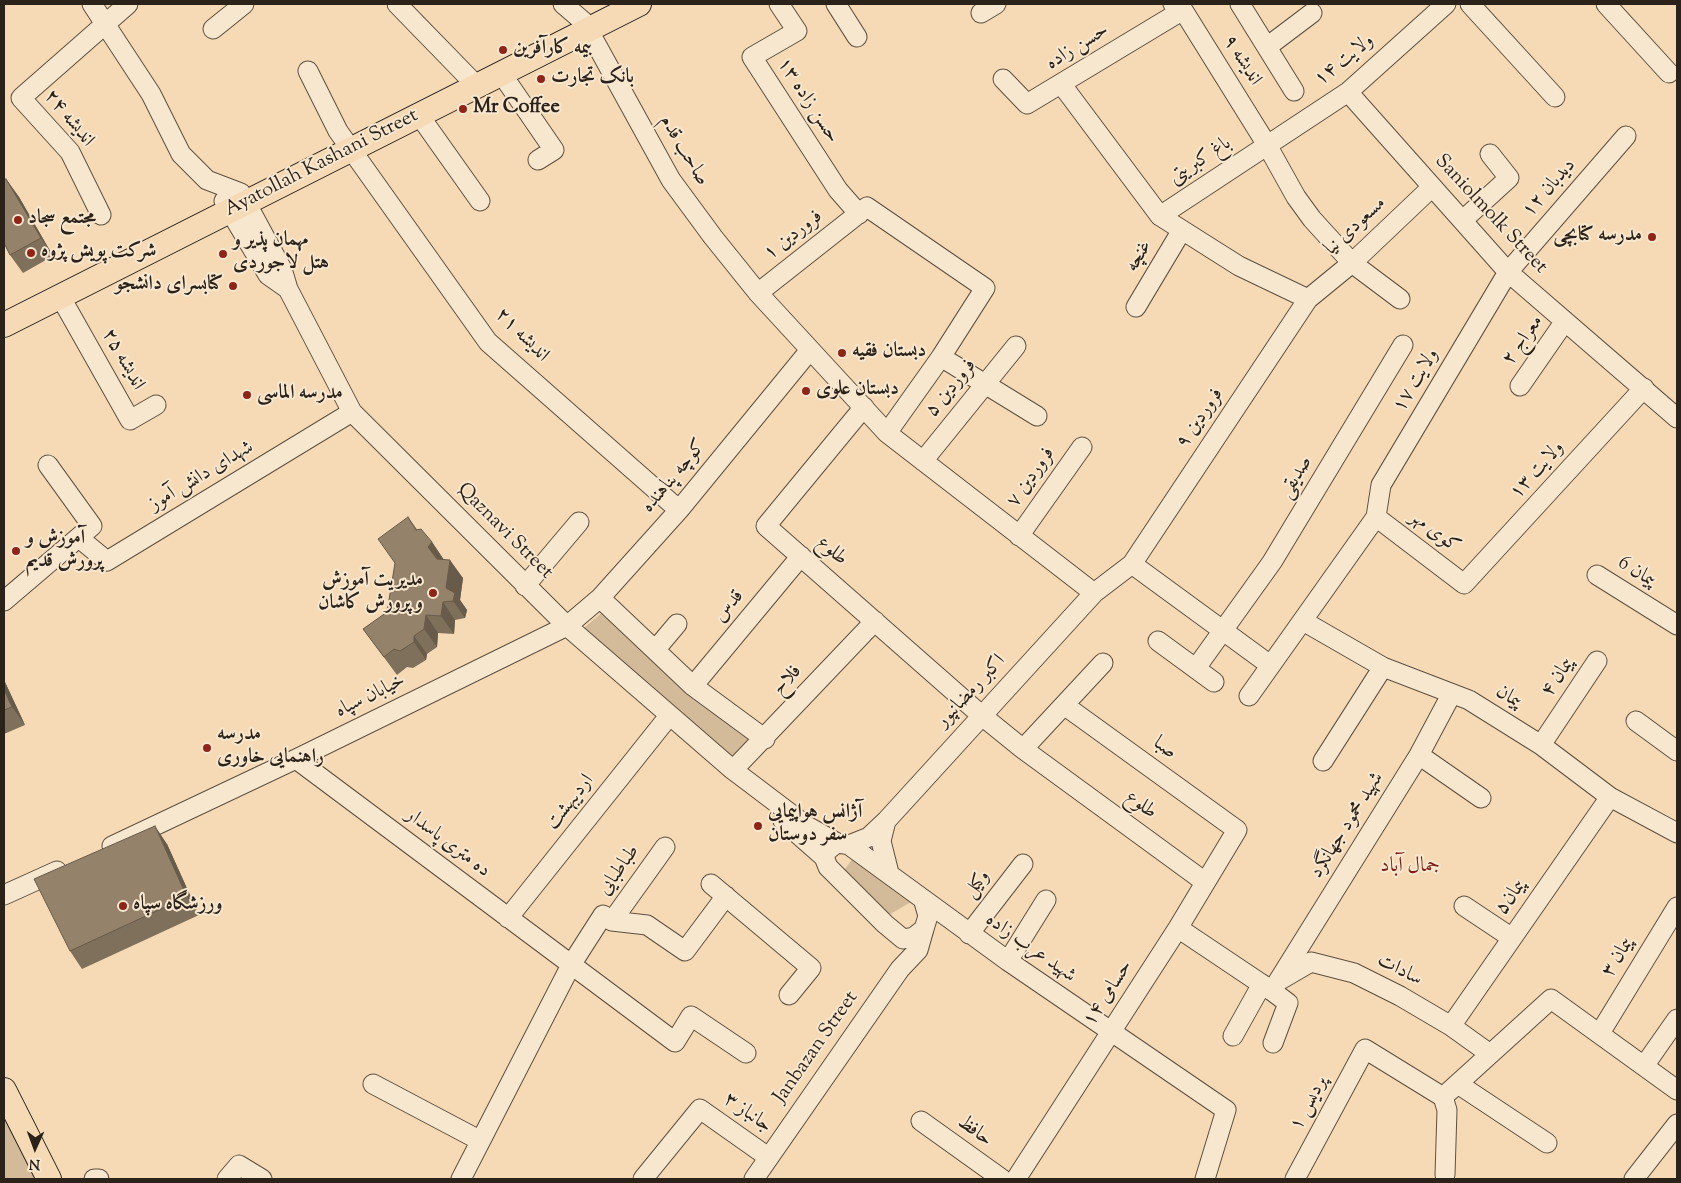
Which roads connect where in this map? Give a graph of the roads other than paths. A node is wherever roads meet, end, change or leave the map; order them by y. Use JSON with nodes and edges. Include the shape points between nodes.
{"nodes":[{"id":1,"x":92,"y":4,"type":"edge"},
{"id":2,"x":128,"y":4,"type":"edge"},
{"id":3,"x":244,"y":4,"type":"edge"},
{"id":4,"x":397,"y":4,"type":"edge"},
{"id":5,"x":563,"y":4,"type":"edge"},
{"id":6,"x":620,"y":4,"type":"edge"},
{"id":7,"x":639,"y":4,"type":"edge"},
{"id":8,"x":779,"y":4,"type":"edge"},
{"id":9,"x":836,"y":4,"type":"edge"},
{"id":10,"x":1240,"y":4,"type":"edge"},
{"id":11,"x":1446,"y":4,"type":"edge"},
{"id":12,"x":1470,"y":4,"type":"edge"},
{"id":13,"x":1606,"y":4,"type":"edge"},
{"id":14,"x":1178,"y":7,"type":"edge"},
{"id":15,"x":1312,"y":13,"type":"dead end"},
{"id":16,"x":104,"y":23,"type":"junction"},
{"id":17,"x":586,"y":25,"type":"junction"},
{"id":18,"x":213,"y":29,"type":"dead end"},
{"id":19,"x":857,"y":37,"type":"dead end"},
{"id":20,"x":1267,"y":47,"type":"junction"},
{"id":21,"x":308,"y":71,"type":"dead end"},
{"id":22,"x":501,"y":73,"type":"junction"},
{"id":23,"x":1669,"y":73,"type":"dead end"},
{"id":24,"x":470,"y":78,"type":"junction"},
{"id":25,"x":1002,"y":79,"type":"dead end"},
{"id":26,"x":1062,"y":85,"type":"junction"},
{"id":27,"x":1294,"y":91,"type":"dead end"},
{"id":28,"x":1348,"y":92,"type":"junction"},
{"id":29,"x":1555,"y":97,"type":"dead end"},
{"id":30,"x":419,"y":115,"type":"junction"},
{"id":31,"x":1626,"y":136,"type":"dead end"},
{"id":32,"x":349,"y":145,"type":"junction"},
{"id":33,"x":1267,"y":145,"type":"junction"},
{"id":34,"x":1490,"y":154,"type":"dead end"},
{"id":35,"x":546,"y":155,"type":"dead end"},
{"id":36,"x":1432,"y":187,"type":"junction"},
{"id":37,"x":480,"y":201,"type":"dead end"},
{"id":38,"x":235,"y":202,"type":"junction"},
{"id":39,"x":859,"y":214,"type":"junction"},
{"id":40,"x":101,"y":215,"type":"dead end"},
{"id":41,"x":1160,"y":216,"type":"junction"},
{"id":42,"x":1463,"y":220,"type":"junction"},
{"id":43,"x":1182,"y":230,"type":"junction"},
{"id":44,"x":1352,"y":263,"type":"junction"},
{"id":45,"x":1508,"y":272,"type":"junction"},
{"id":46,"x":758,"y":293,"type":"junction"},
{"id":47,"x":60,"y":296,"type":"junction"},
{"id":48,"x":1308,"y":298,"type":"junction"},
{"id":49,"x":1400,"y":299,"type":"dead end"},
{"id":50,"x":4,"y":307,"type":"edge"},
{"id":51,"x":1136,"y":307,"type":"dead end"},
{"id":52,"x":1565,"y":321,"type":"junction"},
{"id":53,"x":4,"y":325,"type":"edge"},
{"id":54,"x":1403,"y":345,"type":"dead end"},
{"id":55,"x":1016,"y":346,"type":"dead end"},
{"id":56,"x":810,"y":350,"type":"junction"},
{"id":57,"x":941,"y":357,"type":"junction"},
{"id":58,"x":984,"y":385,"type":"junction"},
{"id":59,"x":1520,"y":386,"type":"dead end"},
{"id":60,"x":1644,"y":388,"type":"junction"},
{"id":61,"x":156,"y":405,"type":"dead end"},
{"id":62,"x":864,"y":407,"type":"junction"},
{"id":63,"x":352,"y":412,"type":"junction"},
{"id":64,"x":1037,"y":416,"type":"dead end"},
{"id":65,"x":1677,"y":418,"type":"edge"},
{"id":66,"x":887,"y":433,"type":"junction"},
{"id":67,"x":1082,"y":447,"type":"dead end"},
{"id":68,"x":922,"y":460,"type":"junction"},
{"id":69,"x":48,"y":465,"type":"dead end"},
{"id":70,"x":678,"y":510,"type":"junction"},
{"id":71,"x":1376,"y":517,"type":"junction"},
{"id":72,"x":579,"y":522,"type":"dead end"},
{"id":73,"x":1019,"y":536,"type":"junction"},
{"id":74,"x":79,"y":538,"type":"junction"},
{"id":75,"x":801,"y":556,"type":"junction"},
{"id":76,"x":1132,"y":564,"type":"junction"},
{"id":77,"x":1597,"y":575,"type":"dead end"},
{"id":78,"x":1464,"y":584,"type":"joint"},
{"id":79,"x":525,"y":586,"type":"junction"},
{"id":80,"x":1094,"y":594,"type":"junction"},
{"id":81,"x":600,"y":598,"type":"junction"},
{"id":82,"x":4,"y":601,"type":"edge"},
{"id":83,"x":875,"y":621,"type":"junction"},
{"id":84,"x":1303,"y":622,"type":"junction"},
{"id":85,"x":677,"y":624,"type":"dead end"},
{"id":86,"x":1677,"y":625,"type":"edge"},
{"id":87,"x":567,"y":626,"type":"junction"},
{"id":88,"x":1222,"y":630,"type":"junction"},
{"id":89,"x":1158,"y":641,"type":"dead end"},
{"id":90,"x":656,"y":649,"type":"junction"},
{"id":91,"x":1597,"y":661,"type":"dead end"},
{"id":92,"x":1102,"y":663,"type":"dead end"},
{"id":93,"x":1270,"y":665,"type":"junction"},
{"id":94,"x":1383,"y":667,"type":"junction"},
{"id":95,"x":1196,"y":668,"type":"junction"},
{"id":96,"x":1214,"y":682,"type":"dead end"},
{"id":97,"x":693,"y":686,"type":"junction"},
{"id":98,"x":1452,"y":695,"type":"junction"},
{"id":99,"x":1249,"y":696,"type":"dead end"},
{"id":100,"x":1064,"y":705,"type":"junction"},
{"id":101,"x":980,"y":715,"type":"junction"},
{"id":102,"x":668,"y":716,"type":"junction"},
{"id":103,"x":1636,"y":721,"type":"dead end"},
{"id":104,"x":765,"y":739,"type":"junction"},
{"id":105,"x":1541,"y":745,"type":"junction"},
{"id":106,"x":1023,"y":749,"type":"junction"},
{"id":107,"x":1677,"y":751,"type":"edge"},
{"id":108,"x":1418,"y":755,"type":"junction"},
{"id":109,"x":296,"y":759,"type":"junction"},
{"id":110,"x":1323,"y":762,"type":"dead end"},
{"id":111,"x":733,"y":770,"type":"junction"},
{"id":112,"x":1610,"y":797,"type":"junction"},
{"id":113,"x":1481,"y":798,"type":"dead end"},
{"id":114,"x":886,"y":821,"type":"junction"},
{"id":115,"x":1237,"y":830,"type":"joint"},
{"id":116,"x":1677,"y":833,"type":"edge"},
{"id":117,"x":843,"y":844,"type":"junction"},
{"id":118,"x":665,"y":846,"type":"dead end"},
{"id":119,"x":94,"y":854,"type":"edge"},
{"id":120,"x":824,"y":857,"type":"junction"},
{"id":121,"x":76,"y":862,"type":"edge"},
{"id":122,"x":1023,"y":864,"type":"dead end"},
{"id":123,"x":889,"y":873,"type":"junction"},
{"id":124,"x":1205,"y":882,"type":"junction"},
{"id":125,"x":711,"y":884,"type":"dead end"},
{"id":126,"x":4,"y":895,"type":"edge"},
{"id":127,"x":726,"y":896,"type":"junction"},
{"id":128,"x":1046,"y":900,"type":"dead end"},
{"id":129,"x":924,"y":902,"type":"junction"},
{"id":130,"x":1464,"y":906,"type":"dead end"},
{"id":131,"x":1677,"y":908,"type":"edge"},
{"id":132,"x":508,"y":918,"type":"junction"},
{"id":133,"x":612,"y":921,"type":"junction"},
{"id":134,"x":1178,"y":928,"type":"junction"},
{"id":135,"x":924,"y":929,"type":"junction"},
{"id":136,"x":969,"y":934,"type":"junction"},
{"id":137,"x":903,"y":938,"type":"junction"},
{"id":138,"x":1512,"y":938,"type":"junction"},
{"id":139,"x":1008,"y":961,"type":"junction"},
{"id":140,"x":571,"y":965,"type":"junction"},
{"id":141,"x":900,"y":969,"type":"junction"},
{"id":142,"x":1271,"y":985,"type":"junction"},
{"id":143,"x":789,"y":995,"type":"dead end"},
{"id":144,"x":1677,"y":1019,"type":"edge"},
{"id":145,"x":1451,"y":1026,"type":"junction"},
{"id":146,"x":1111,"y":1033,"type":"junction"},
{"id":147,"x":1600,"y":1033,"type":"junction"},
{"id":148,"x":1234,"y":1036,"type":"dead end"},
{"id":149,"x":1273,"y":1043,"type":"dead end"},
{"id":150,"x":746,"y":1054,"type":"dead end"},
{"id":151,"x":1490,"y":1054,"type":"junction"},
{"id":152,"x":1644,"y":1066,"type":"junction"},
{"id":153,"x":373,"y":1084,"type":"dead end"},
{"id":154,"x":1458,"y":1084,"type":"junction"},
{"id":155,"x":1677,"y":1090,"type":"edge"},
{"id":156,"x":5,"y":1096,"type":"edge"},
{"id":157,"x":1443,"y":1097,"type":"junction"},
{"id":158,"x":921,"y":1121,"type":"dead end"},
{"id":159,"x":1677,"y":1124,"type":"edge"},
{"id":160,"x":479,"y":1140,"type":"junction"},
{"id":161,"x":1547,"y":1143,"type":"dead end"},
{"id":162,"x":768,"y":1156,"type":"junction"},
{"id":163,"x":1446,"y":1178,"type":"edge"},
{"id":164,"x":48,"y":1179,"type":"edge"},
{"id":165,"x":94,"y":1179,"type":"edge"},
{"id":166,"x":99,"y":1179,"type":"edge"},
{"id":167,"x":227,"y":1179,"type":"edge"},
{"id":168,"x":262,"y":1179,"type":"edge"},
{"id":169,"x":460,"y":1179,"type":"edge"},
{"id":170,"x":643,"y":1179,"type":"edge"},
{"id":171,"x":754,"y":1179,"type":"edge"},
{"id":172,"x":1002,"y":1179,"type":"edge"},
{"id":173,"x":1016,"y":1179,"type":"edge"},
{"id":174,"x":1205,"y":1179,"type":"edge"},
{"id":175,"x":1296,"y":1179,"type":"edge"},
{"id":176,"x":1634,"y":1179,"type":"edge"}],
"edges":[{"from":1,"to":16,"type":"street"},
{"from":2,"to":16,"type":"street"},
{"from":3,"to":18,"type":"street"},
{"from":4,"to":24,"type":"street"},
{"from":5,"to":17,"type":"street"},
{"from":6,"to":17,"type":"main road","name":"Ayatollah Kashani Street"},
{"from":7,"to":17,"type":"main road","name":"Ayatollah Kashani Street"},
{"from":8,"to":39,"type":"street","name":"حسن زاده ۱۳","via":[[797,31],[752,58],[838,190]]},
{"from":9,"to":19,"type":"street"},
{"from":10,"to":20,"type":"street"},
{"from":11,"to":28,"type":"street","name":"ولایت ۱۴"},
{"from":12,"to":29,"type":"street"},
{"from":13,"to":23,"type":"street"},
{"from":14,"to":26,"type":"street","name":"حسن زاده"},
{"from":14,"to":33,"type":"street","name":"اندیشه ۹"},
{"from":15,"to":20,"type":"street"},
{"from":16,"to":38,"type":"street","via":[[151,94],[181,154],[206,180]]},
{"from":16,"to":40,"type":"street","name":"اندیشه ۲۴","via":[[21,98],[70,152]]},
{"from":17,"to":22,"type":"main road","name":"Ayatollah Kashani Street"},
{"from":17,"to":24,"type":"main road","name":"Ayatollah Kashani Street"},
{"from":17,"to":46,"type":"street","name":"صاحب قدم","via":[[672,180]]},
{"from":20,"to":27,"type":"street"},
{"from":21,"to":32,"type":"street","name":"اندیشه ۲۱","via":[[338,131]]},
{"from":22,"to":30,"type":"main road","name":"Ayatollah Kashani Street"},
{"from":22,"to":35,"type":"street"},
{"from":24,"to":32,"type":"main road","name":"Ayatollah Kashani Street"},
{"from":25,"to":26,"type":"street","name":"حسن زاده","via":[[1027,104]]},
{"from":26,"to":41,"type":"street"},
{"from":28,"to":33,"type":"street","name":"ولایت ۱۴"},
{"from":28,"to":36,"type":"street","name":"Saniolmolk Street"},
{"from":30,"to":32,"type":"main road","name":"Ayatollah Kashani Street"},
{"from":30,"to":37,"type":"street"},
{"from":31,"to":45,"type":"street","name":"دیدبان ۱۲"},
{"from":32,"to":38,"type":"main road","name":"Ayatollah Kashani Street"},
{"from":32,"to":70,"type":"street","name":"اندیشه ۲۱","via":[[488,342]]},
{"from":33,"to":41,"type":"street","name":"باغ کبریتی"},
{"from":33,"to":44,"type":"street","name":"اندیشه ۹","via":[[1296,197]]},
{"from":34,"to":42,"type":"street","via":[[1509,178]]},
{"from":36,"to":42,"type":"street","name":"Saniolmolk Street"},
{"from":36,"to":44,"type":"street","name":"مسعودی نیا"},
{"from":38,"to":47,"type":"main road","name":"Ayatollah Kashani Street"},
{"from":38,"to":50,"type":"main road","name":"Ayatollah Kashani Street","via":[[114,251]]},
{"from":38,"to":63,"type":"street","name":"Qaznavi Street","via":[[268,275],[288,289]]},
{"from":39,"to":46,"type":"street","name":"فروردین ۱"},
{"from":39,"to":57,"type":"street","via":[[867,206],[985,288]]},
{"from":41,"to":43,"type":"street"},
{"from":42,"to":45,"type":"street","name":"Saniolmolk Street"},
{"from":43,"to":48,"type":"street","via":[[1239,266]]},
{"from":43,"to":51,"type":"street","name":"غنچه"},
{"from":44,"to":48,"type":"street","name":"مسعودی نیا"},
{"from":44,"to":49,"type":"street","name":"اندیشه ۹"},
{"from":45,"to":52,"type":"street","name":"Saniolmolk Street"},
{"from":45,"to":71,"type":"street","name":"ولایت ۱۷","via":[[1381,485]]},
{"from":46,"to":56,"type":"street","name":"صاحب قدم"},
{"from":47,"to":53,"type":"main road","name":"Ayatollah Kashani Street"},
{"from":47,"to":61,"type":"street","name":"اندیشه ۲۵","via":[[130,420]]},
{"from":48,"to":76,"type":"street","name":"فروردین ۹"},
{"from":52,"to":59,"type":"street","name":"معراج ۲"},
{"from":52,"to":60,"type":"street","name":"Saniolmolk Street"},
{"from":54,"to":88,"type":"street","name":"صدیقی","via":[[1272,562]]},
{"from":55,"to":58,"type":"street","name":"فروردین ۵"},
{"from":56,"to":62,"type":"street","name":"صاحب قدم"},
{"from":56,"to":70,"type":"street","name":"کوچه پناهنده"},
{"from":57,"to":58,"type":"street"},
{"from":57,"to":66,"type":"street"},
{"from":58,"to":64,"type":"street"},
{"from":58,"to":68,"type":"street","name":"فروردین ۵"},
{"from":60,"to":65,"type":"street","name":"Saniolmolk Street"},
{"from":60,"to":78,"type":"street","name":"ولایت ۱۳"},
{"from":62,"to":66,"type":"street","name":"صاحب قدم"},
{"from":62,"to":75,"type":"street","name":"طلوع","via":[[766,526]]},
{"from":63,"to":74,"type":"street","name":"شهدای دانش آموز","via":[[107,561]]},
{"from":63,"to":79,"type":"street","name":"Qaznavi Street"},
{"from":66,"to":68,"type":"street","name":"صاحب قدم"},
{"from":67,"to":73,"type":"street","name":"فروردین ۷"},
{"from":68,"to":73,"type":"street","name":"صاحب قدم"},
{"from":69,"to":74,"type":"street","via":[[92,526]]},
{"from":70,"to":81,"type":"street","name":"کوچه پناهنده"},
{"from":71,"to":78,"type":"street","name":"کوی مهر"},
{"from":71,"to":84,"type":"street"},
{"from":72,"to":79,"type":"street"},
{"from":73,"to":80,"type":"street","name":"صاحب قدم"},
{"from":74,"to":82,"type":"street"},
{"from":75,"to":83,"type":"street","name":"طلوع"},
{"from":75,"to":97,"type":"street","name":"قدس"},
{"from":76,"to":80,"type":"street","name":"فروردین ۹"},
{"from":76,"to":88,"type":"street"},
{"from":77,"to":86,"type":"street","name":"پیمان 6"},
{"from":79,"to":87,"type":"street","name":"Qaznavi Street"},
{"from":80,"to":101,"type":"street","name":"اکبر رمضانپور"},
{"from":81,"to":87,"type":"street","name":"کوچه پناهنده"},
{"from":81,"to":90,"type":"street"},
{"from":83,"to":101,"type":"street","name":"طلوع"},
{"from":83,"to":104,"type":"street","name":"فلاح"},
{"from":84,"to":93,"type":"street"},
{"from":84,"to":94,"type":"street","name":"پیمان"},
{"from":85,"to":90,"type":"street"},
{"from":87,"to":102,"type":"street","name":"Qaznavi Street"},
{"from":87,"to":109,"type":"street","name":"خیابان سپاه"},
{"from":88,"to":93,"type":"street"},
{"from":88,"to":95,"type":"street"},
{"from":89,"to":95,"type":"street"},
{"from":90,"to":97,"type":"street"},
{"from":91,"to":105,"type":"street","name":"پیمان ۴"},
{"from":92,"to":100,"type":"street"},
{"from":93,"to":99,"type":"street"},
{"from":94,"to":98,"type":"street","name":"پیمان"},
{"from":94,"to":110,"type":"street"},
{"from":95,"to":96,"type":"street"},
{"from":97,"to":104,"type":"street"},
{"from":98,"to":105,"type":"street","name":"پیمان","via":[[1469,700]]},
{"from":98,"to":108,"type":"street","name":"شهید محمود جهانگرد"},
{"from":100,"to":106,"type":"street"},
{"from":100,"to":115,"type":"street","name":"صبا"},
{"from":101,"to":106,"type":"street","name":"طلوع"},
{"from":101,"to":114,"type":"street","name":"اکبر رمضانپور"},
{"from":102,"to":111,"type":"street","name":"Qaznavi Street"},
{"from":102,"to":132,"type":"street","name":"اردیبهشت"},
{"from":103,"to":107,"type":"street"},
{"from":104,"to":111,"type":"street","name":"فلاح"},
{"from":105,"to":112,"type":"street","name":"پیمان"},
{"from":106,"to":124,"type":"street","name":"طلوع"},
{"from":108,"to":113,"type":"street"},
{"from":108,"to":142,"type":"street","name":"شهید محمود جهانگرد"},
{"from":109,"to":119,"type":"street","name":"خیابان سپاه"},
{"from":109,"to":132,"type":"street","name":"ده متری پاسدار"},
{"from":111,"to":117,"type":"street","name":"شهید عرب زاده","via":[[807,826]]},
{"from":111,"to":120,"type":"street","via":[[783,822]]},
{"from":112,"to":116,"type":"street","name":"پیمان"},
{"from":112,"to":138,"type":"street","name":"پیمان۵"},
{"from":114,"to":117,"type":"street","name":"اکبر رمضانپور","via":[[868,837]]},
{"from":114,"to":123,"type":"street","via":[[881,841]]},
{"from":115,"to":124,"type":"street","name":"حسامی ۱۴"},
{"from":117,"to":120,"type":"street","via":[[828,850]]},
{"from":117,"to":123,"type":"street","name":"شهید عرب زاده"},
{"from":118,"to":133,"type":"street","name":"طباطبایی"},
{"from":120,"to":137,"type":"street","via":[[828,867],[884,924]]},
{"from":121,"to":126,"type":"street"},
{"from":122,"to":136,"type":"street","name":"وکیل"},
{"from":123,"to":129,"type":"street","name":"شهید عرب زاده"},
{"from":124,"to":134,"type":"street","name":"حسامی ۱۴"},
{"from":125,"to":127,"type":"street"},
{"from":127,"to":133,"type":"street","via":[[684,951],[647,925]]},
{"from":127,"to":143,"type":"street","via":[[811,968]]},
{"from":128,"to":139,"type":"street"},
{"from":129,"to":135,"type":"street","via":[[928,916]]},
{"from":129,"to":136,"type":"street","name":"شهید عرب زاده"},
{"from":130,"to":138,"type":"street"},
{"from":131,"to":147,"type":"street","name":"پیمان ۳"},
{"from":132,"to":140,"type":"street","name":"ده متری پاسدار"},
{"from":133,"to":140,"type":"street","via":[[602,916]]},
{"from":134,"to":142,"type":"street"},
{"from":134,"to":146,"type":"street","name":"حسامی ۱۴"},
{"from":135,"to":137,"type":"street","via":[[914,937]]},
{"from":135,"to":141,"type":"street","via":[[918,950]]},
{"from":136,"to":139,"type":"street","name":"شهید عرب زاده"},
{"from":137,"to":141,"type":"street","name":"Janbazan Street"},
{"from":138,"to":145,"type":"street","name":"پیمان۵"},
{"from":139,"to":146,"type":"street","name":"شهید عرب زاده"},
{"from":140,"to":150,"type":"street","name":"ده متری پاسدار","via":[[675,1042],[691,1016]]},
{"from":140,"to":160,"type":"street"},
{"from":141,"to":162,"type":"street","name":"Janbazan Street"},
{"from":142,"to":145,"type":"street","name":"سادات","via":[[1311,962],[1320,964],[1354,974]]},
{"from":142,"to":148,"type":"street","name":"شهید محمود جهانگرد"},
{"from":142,"to":149,"type":"street","via":[[1288,1003]]},
{"from":144,"to":152,"type":"street"},
{"from":145,"to":151,"type":"street","name":"سادات"},
{"from":146,"to":173,"type":"street","name":"حسامی ۱۴"},
{"from":146,"to":174,"type":"street","name":"شهید عرب زاده","via":[[1226,1110]]},
{"from":147,"to":151,"type":"street","via":[[1551,999]]},
{"from":147,"to":152,"type":"street"},
{"from":151,"to":154,"type":"street"},
{"from":152,"to":155,"type":"street"},
{"from":153,"to":160,"type":"street"},
{"from":154,"to":157,"type":"street"},
{"from":154,"to":161,"type":"street"},
{"from":156,"to":164,"type":"main road"},
{"from":157,"to":163,"type":"street","via":[[1446,1110]]},
{"from":157,"to":175,"type":"street","name":"پردیس ۱","via":[[1365,1049]]},
{"from":158,"to":172,"type":"street","name":"حافظ"},
{"from":159,"to":176,"type":"street"},
{"from":160,"to":169,"type":"street"},
{"from":162,"to":170,"type":"street","name":"جانباز ۳","via":[[700,1109]]},
{"from":162,"to":171,"type":"street","name":"Janbazan Street"},
{"from":165,"to":166,"type":"street"},
{"from":167,"to":168,"type":"street","via":[[238,1165]]}]}
